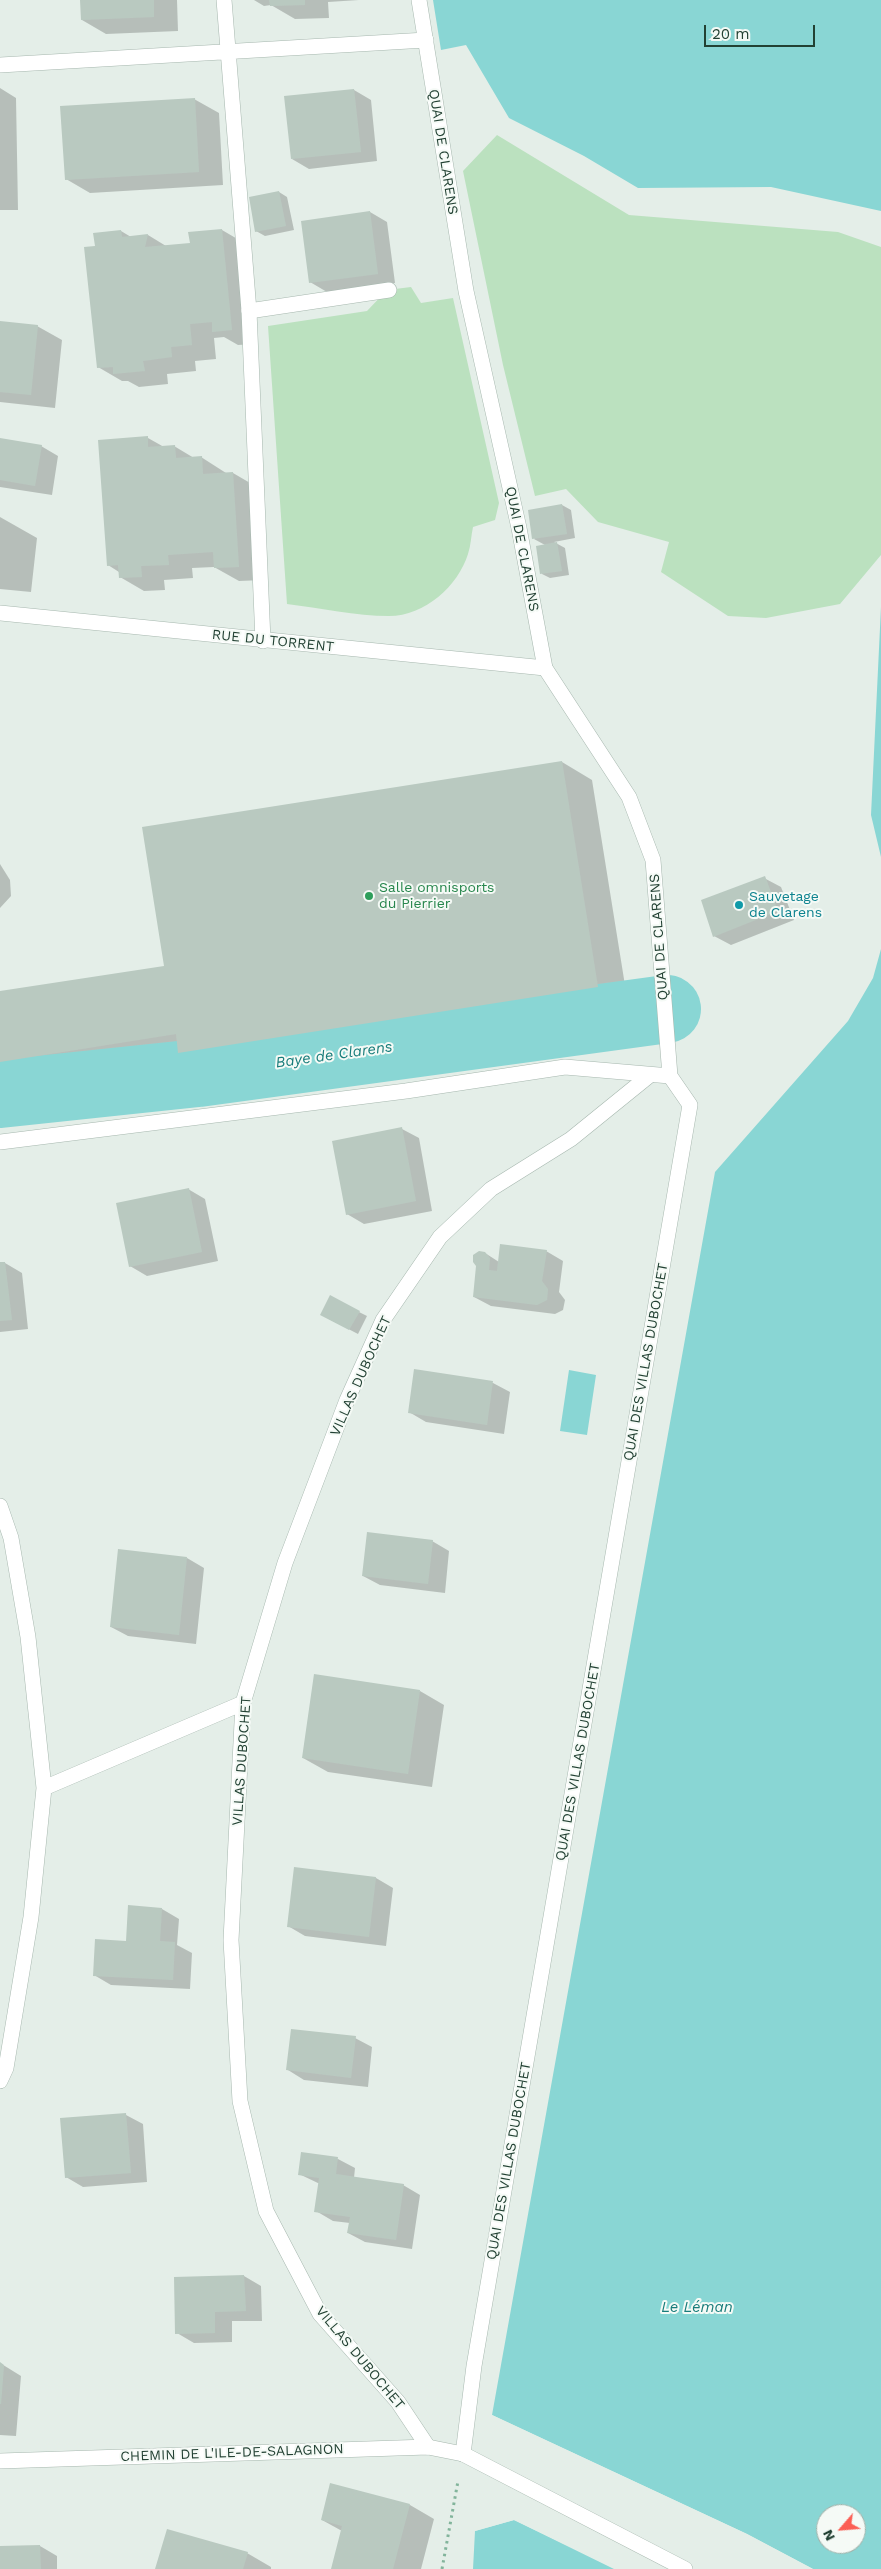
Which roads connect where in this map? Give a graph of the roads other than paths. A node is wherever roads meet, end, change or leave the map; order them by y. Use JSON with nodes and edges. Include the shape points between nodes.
{"nodes":[{"id":1,"x":224,"y":0,"type":"edge"},
{"id":2,"x":419,"y":0,"type":"edge"},
{"id":3,"x":426,"y":40,"type":"junction"},
{"id":4,"x":228,"y":52,"type":"junction"},
{"id":5,"x":0,"y":65,"type":"edge"},
{"id":6,"x":389,"y":290,"type":"dead end"},
{"id":7,"x":249,"y":311,"type":"junction"},
{"id":8,"x":0,"y":613,"type":"edge"},
{"id":9,"x":263,"y":641,"type":"junction"},
{"id":10,"x":546,"y":668,"type":"junction"},
{"id":11,"x":669,"y":1069,"type":"junction"},
{"id":12,"x":650,"y":1075,"type":"junction"},
{"id":13,"x":0,"y":1142,"type":"edge"},
{"id":14,"x":0,"y":1506,"type":"edge"},
{"id":15,"x":244,"y":1702,"type":"junction"},
{"id":16,"x":44,"y":1788,"type":"junction"},
{"id":17,"x":0,"y":2081,"type":"edge"},
{"id":18,"x":428,"y":2447,"type":"junction"},
{"id":19,"x":463,"y":2454,"type":"junction"},
{"id":20,"x":0,"y":2462,"type":"edge"},
{"id":21,"x":685,"y":2569,"type":"edge"}],
"edges":[{"from":1,"to":4,"type":"street"},
{"from":2,"to":3,"type":"street","name":"QUAI DE CLARENS"},
{"from":3,"to":4,"type":"street"},
{"from":3,"to":10,"type":"street","name":"QUAI DE CLARENS","via":[[466,291]]},
{"from":4,"to":5,"type":"street"},
{"from":4,"to":7,"type":"street"},
{"from":6,"to":7,"type":"street"},
{"from":7,"to":9,"type":"street"},
{"from":8,"to":9,"type":"street","name":"RUE DU TORRENT"},
{"from":9,"to":10,"type":"street","name":"RUE DU TORRENT"},
{"from":10,"to":11,"type":"street","name":"QUAI DE CLARENS","via":[[629,796],[653,860]]},
{"from":11,"to":12,"type":"street"},
{"from":11,"to":19,"type":"street","name":"QUAI DES VILLAS DUBOCHET","via":[[690,1105],[474,2366]]},
{"from":12,"to":13,"type":"street","via":[[565,1067],[406,1091]]},
{"from":12,"to":15,"type":"street","name":"VILLAS DUBOCHET","via":[[572,1139],[491,1189],[440,1237],[384,1320],[347,1400],[285,1563]]},
{"from":14,"to":16,"type":"street","via":[[11,1538],[28,1637]]},
{"from":15,"to":16,"type":"street"},
{"from":15,"to":18,"type":"street","name":"VILLAS DUBOCHET","via":[[231,1940],[240,2101],[266,2211],[320,2314],[398,2402]]},
{"from":16,"to":17,"type":"street","via":[[30,1917],[6,2068]]},
{"from":18,"to":19,"type":"street","name":"CHEMIN DE L'ILE-DE-SALAGNON"},
{"from":18,"to":20,"type":"street","name":"CHEMIN DE L'ILE-DE-SALAGNON"},
{"from":19,"to":21,"type":"street","name":"CHEMIN DE L'ILE-DE-SALAGNON"}]}
